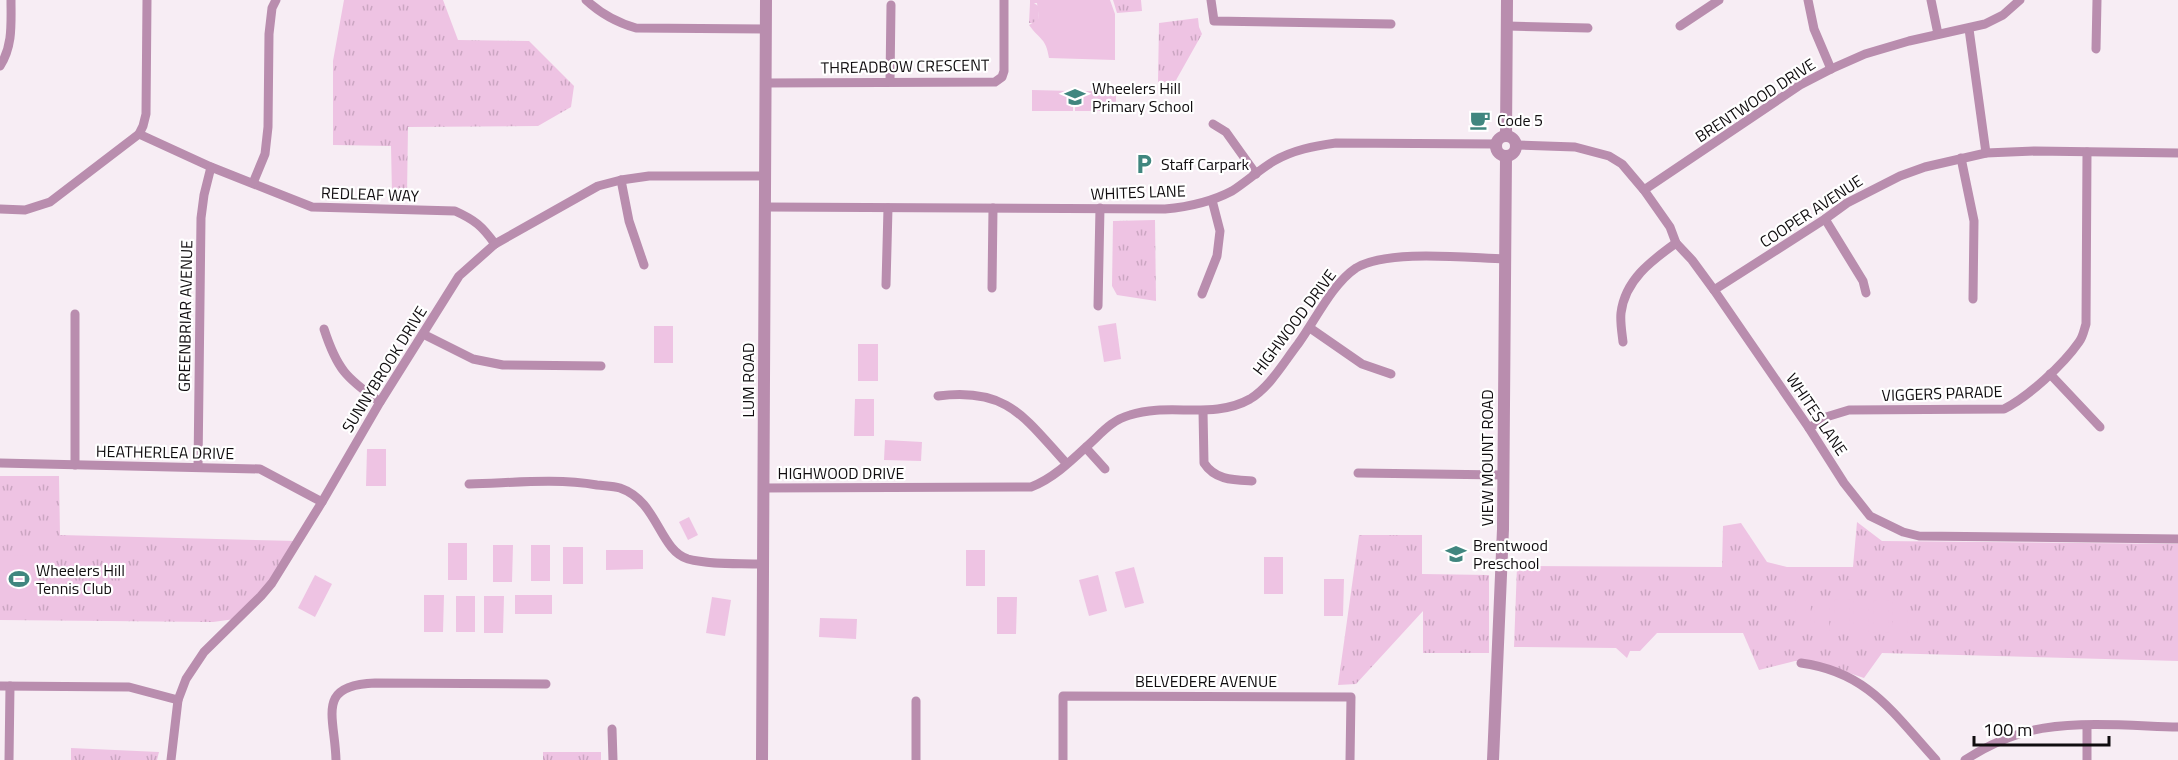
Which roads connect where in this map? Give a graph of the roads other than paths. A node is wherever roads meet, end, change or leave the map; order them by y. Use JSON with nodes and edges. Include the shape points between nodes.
{"nodes":[{"id":1,"x":11,"y":0,"type":"edge"},
{"id":2,"x":147,"y":0,"type":"edge"},
{"id":3,"x":276,"y":0,"type":"edge"},
{"id":4,"x":586,"y":0,"type":"edge"},
{"id":5,"x":766,"y":0,"type":"edge"},
{"id":6,"x":1004,"y":0,"type":"edge"},
{"id":7,"x":1211,"y":0,"type":"edge"},
{"id":8,"x":1507,"y":0,"type":"edge"},
{"id":9,"x":1719,"y":0,"type":"edge"},
{"id":10,"x":1808,"y":0,"type":"edge"},
{"id":11,"x":1931,"y":0,"type":"edge"},
{"id":12,"x":2020,"y":0,"type":"edge"},
{"id":13,"x":2097,"y":0,"type":"edge"},
{"id":14,"x":891,"y":5,"type":"dead end"},
{"id":15,"x":1391,"y":24,"type":"dead end"},
{"id":16,"x":1507,"y":26,"type":"junction"},
{"id":17,"x":1680,"y":26,"type":"dead end"},
{"id":18,"x":1588,"y":28,"type":"dead end"},
{"id":19,"x":766,"y":29,"type":"junction"},
{"id":20,"x":1969,"y":29,"type":"junction"},
{"id":21,"x":1938,"y":34,"type":"junction"},
{"id":22,"x":2096,"y":49,"type":"dead end"},
{"id":23,"x":0,"y":66,"type":"edge"},
{"id":24,"x":1831,"y":69,"type":"junction"},
{"id":25,"x":890,"y":81,"type":"junction"},
{"id":26,"x":766,"y":83,"type":"junction"},
{"id":27,"x":1213,"y":124,"type":"dead end"},
{"id":28,"x":139,"y":134,"type":"junction"},
{"id":29,"x":1501,"y":140,"type":"junction"},
{"id":30,"x":1516,"y":145,"type":"junction"},
{"id":31,"x":2087,"y":152,"type":"junction"},
{"id":32,"x":1986,"y":153,"type":"junction"},
{"id":33,"x":2178,"y":153,"type":"edge"},
{"id":34,"x":1506,"y":156,"type":"junction"},
{"id":35,"x":1961,"y":158,"type":"junction"},
{"id":36,"x":212,"y":167,"type":"junction"},
{"id":37,"x":1256,"y":174,"type":"junction"},
{"id":38,"x":765,"y":176,"type":"junction"},
{"id":39,"x":621,"y":180,"type":"junction"},
{"id":40,"x":253,"y":183,"type":"junction"},
{"id":41,"x":1644,"y":190,"type":"junction"},
{"id":42,"x":1212,"y":200,"type":"junction"},
{"id":43,"x":765,"y":207,"type":"junction"},
{"id":44,"x":888,"y":208,"type":"junction"},
{"id":45,"x":993,"y":208,"type":"junction"},
{"id":46,"x":1100,"y":208,"type":"junction"},
{"id":47,"x":0,"y":209,"type":"edge"},
{"id":48,"x":1825,"y":219,"type":"junction"},
{"id":49,"x":1676,"y":243,"type":"junction"},
{"id":50,"x":495,"y":244,"type":"junction"},
{"id":51,"x":1505,"y":259,"type":"junction"},
{"id":52,"x":644,"y":265,"type":"dead end"},
{"id":53,"x":886,"y":285,"type":"dead end"},
{"id":54,"x":992,"y":288,"type":"dead end"},
{"id":55,"x":1714,"y":290,"type":"junction"},
{"id":56,"x":1866,"y":293,"type":"dead end"},
{"id":57,"x":1202,"y":294,"type":"dead end"},
{"id":58,"x":1973,"y":299,"type":"dead end"},
{"id":59,"x":1098,"y":306,"type":"dead end"},
{"id":60,"x":75,"y":314,"type":"dead end"},
{"id":61,"x":1310,"y":328,"type":"junction"},
{"id":62,"x":324,"y":329,"type":"dead end"},
{"id":63,"x":423,"y":334,"type":"junction"},
{"id":64,"x":1623,"y":342,"type":"dead end"},
{"id":65,"x":601,"y":366,"type":"dead end"},
{"id":66,"x":1391,"y":374,"type":"dead end"},
{"id":67,"x":2050,"y":374,"type":"junction"},
{"id":68,"x":938,"y":396,"type":"dead end"},
{"id":69,"x":380,"y":402,"type":"junction"},
{"id":70,"x":1203,"y":411,"type":"junction"},
{"id":71,"x":1809,"y":428,"type":"junction"},
{"id":72,"x":2100,"y":428,"type":"dead end"},
{"id":73,"x":1086,"y":448,"type":"junction"},
{"id":74,"x":0,"y":463,"type":"edge"},
{"id":75,"x":1066,"y":463,"type":"junction"},
{"id":76,"x":75,"y":465,"type":"junction"},
{"id":77,"x":198,"y":467,"type":"junction"},
{"id":78,"x":1105,"y":469,"type":"dead end"},
{"id":79,"x":1358,"y":473,"type":"dead end"},
{"id":80,"x":1502,"y":475,"type":"junction"},
{"id":81,"x":1252,"y":481,"type":"dead end"},
{"id":82,"x":469,"y":484,"type":"dead end"},
{"id":83,"x":764,"y":488,"type":"junction"},
{"id":84,"x":322,"y":502,"type":"junction"},
{"id":85,"x":2178,"y":539,"type":"edge"},
{"id":86,"x":761,"y":564,"type":"junction"},
{"id":87,"x":1801,"y":663,"type":"dead end"},
{"id":88,"x":546,"y":684,"type":"dead end"},
{"id":89,"x":5,"y":686,"type":"edge"},
{"id":90,"x":178,"y":700,"type":"junction"},
{"id":91,"x":916,"y":701,"type":"dead end"},
{"id":92,"x":2087,"y":726,"type":"junction"},
{"id":93,"x":2178,"y":727,"type":"edge"},
{"id":94,"x":612,"y":729,"type":"dead end"},
{"id":95,"x":9,"y":760,"type":"edge"},
{"id":96,"x":171,"y":760,"type":"edge"},
{"id":97,"x":336,"y":760,"type":"edge"},
{"id":98,"x":613,"y":760,"type":"edge"},
{"id":99,"x":762,"y":760,"type":"edge"},
{"id":100,"x":916,"y":760,"type":"edge"},
{"id":101,"x":1063,"y":760,"type":"edge"},
{"id":102,"x":1350,"y":760,"type":"edge"},
{"id":103,"x":1493,"y":760,"type":"edge"},
{"id":104,"x":1936,"y":760,"type":"edge"},
{"id":105,"x":1965,"y":760,"type":"edge"},
{"id":106,"x":2087,"y":760,"type":"edge"}],
"edges":[{"from":1,"to":23,"type":"street","via":[[11,38]]},
{"from":2,"to":28,"type":"street","via":[[146,114]]},
{"from":3,"to":40,"type":"street","via":[[269,34],[265,154]]},
{"from":4,"to":19,"type":"street","via":[[621,24],[636,28]]},
{"from":5,"to":19,"type":"street","name":"LUM ROAD"},
{"from":6,"to":25,"type":"street","name":"THREADBOW CRESCENT","via":[[1004,71],[995,82]]},
{"from":7,"to":15,"type":"street","via":[[1214,21]]},
{"from":8,"to":16,"type":"street"},
{"from":9,"to":17,"type":"street"},
{"from":10,"to":24,"type":"street","via":[[1814,29]]},
{"from":11,"to":21,"type":"street"},
{"from":12,"to":20,"type":"street","name":"BRENTWOOD DRIVE","via":[[2003,15]]},
{"from":13,"to":22,"type":"street"},
{"from":14,"to":25,"type":"street"},
{"from":16,"to":18,"type":"street"},
{"from":16,"to":29,"type":"street"},
{"from":19,"to":26,"type":"street","name":"LUM ROAD"},
{"from":20,"to":21,"type":"street","name":"BRENTWOOD DRIVE"},
{"from":20,"to":32,"type":"street"},
{"from":21,"to":24,"type":"street","name":"BRENTWOOD DRIVE"},
{"from":24,"to":41,"type":"street","name":"BRENTWOOD DRIVE"},
{"from":25,"to":26,"type":"street","name":"THREADBOW CRESCENT"},
{"from":26,"to":38,"type":"street","name":"LUM ROAD"},
{"from":27,"to":37,"type":"street","via":[[1226,132]]},
{"from":28,"to":36,"type":"street","name":"REDLEAF WAY"},
{"from":28,"to":47,"type":"street","via":[[50,202],[25,210]]},
{"from":29,"to":30,"type":"street","via":[[1512,138]]},
{"from":29,"to":34,"type":"street","via":[[1498,152]]},
{"from":29,"to":37,"type":"street","name":"WHITES LANE","via":[[1328,144],[1290,154]]},
{"from":30,"to":34,"type":"street","via":[[1513,153]]},
{"from":30,"to":41,"type":"street","name":"WHITES LANE","via":[[1575,147],[1609,156],[1622,164]]},
{"from":31,"to":32,"type":"street","name":"COOPER AVENUE"},
{"from":31,"to":33,"type":"street","name":"COOPER AVENUE"},
{"from":31,"to":67,"type":"street","name":"VIGGERS PARADE","via":[[2086,324],[2080,341]]},
{"from":32,"to":35,"type":"street","name":"COOPER AVENUE"},
{"from":34,"to":51,"type":"street","name":"VIEW MOUNT ROAD"},
{"from":35,"to":48,"type":"street","name":"COOPER AVENUE","via":[[1900,176]]},
{"from":35,"to":58,"type":"street","via":[[1974,221]]},
{"from":36,"to":40,"type":"street","name":"REDLEAF WAY"},
{"from":36,"to":77,"type":"street","name":"GREENBRIAR AVENUE","via":[[201,218]]},
{"from":37,"to":42,"type":"street","name":"WHITES LANE"},
{"from":38,"to":39,"type":"street","name":"SUNNYBROOK DRIVE","via":[[650,176]]},
{"from":38,"to":43,"type":"street","name":"LUM ROAD"},
{"from":39,"to":50,"type":"street","name":"SUNNYBROOK DRIVE","via":[[598,186]]},
{"from":39,"to":52,"type":"street"},
{"from":40,"to":50,"type":"street","name":"REDLEAF WAY","via":[[312,207],[455,211],[474,220]]},
{"from":41,"to":49,"type":"street","name":"WHITES LANE","via":[[1670,227]]},
{"from":42,"to":46,"type":"street","name":"WHITES LANE","via":[[1165,209]]},
{"from":42,"to":57,"type":"street","via":[[1220,231],[1217,256]]},
{"from":43,"to":44,"type":"street","name":"WHITES LANE"},
{"from":43,"to":83,"type":"street","name":"LUM ROAD"},
{"from":44,"to":45,"type":"street","name":"WHITES LANE"},
{"from":44,"to":53,"type":"street"},
{"from":45,"to":46,"type":"street","name":"WHITES LANE"},
{"from":45,"to":54,"type":"street"},
{"from":46,"to":59,"type":"street"},
{"from":48,"to":55,"type":"street","name":"COOPER AVENUE"},
{"from":48,"to":56,"type":"street","via":[[1863,281]]},
{"from":49,"to":55,"type":"street","name":"WHITES LANE"},
{"from":49,"to":64,"type":"street","via":[[1650,261],[1630,285],[1621,314]]},
{"from":50,"to":63,"type":"street","name":"SUNNYBROOK DRIVE","via":[[459,276]]},
{"from":51,"to":61,"type":"street","name":"HIGHWOOD DRIVE","via":[[1404,257],[1371,262],[1356,268],[1335,289]]},
{"from":51,"to":80,"type":"street","name":"VIEW MOUNT ROAD"},
{"from":55,"to":71,"type":"street","name":"WHITES LANE"},
{"from":60,"to":76,"type":"street"},
{"from":61,"to":66,"type":"street","via":[[1362,364]]},
{"from":61,"to":70,"type":"street","name":"HIGHWOOD DRIVE","via":[[1251,398]]},
{"from":62,"to":69,"type":"street","via":[[339,368]]},
{"from":63,"to":65,"type":"street","via":[[473,359],[503,365]]},
{"from":63,"to":69,"type":"street","name":"SUNNYBROOK DRIVE"},
{"from":67,"to":71,"type":"street","name":"VIGGERS PARADE","via":[[2004,409],[1849,410],[1826,417]]},
{"from":67,"to":72,"type":"street"},
{"from":68,"to":75,"type":"street","via":[[993,398],[1021,413]]},
{"from":69,"to":84,"type":"street","name":"SUNNYBROOK DRIVE"},
{"from":70,"to":73,"type":"street","name":"HIGHWOOD DRIVE","via":[[1150,410],[1128,415],[1109,425]]},
{"from":70,"to":81,"type":"street","via":[[1204,463],[1208,470],[1218,477]]},
{"from":71,"to":85,"type":"street","name":"WHITES LANE","via":[[1870,516],[1903,532],[1919,536]]},
{"from":73,"to":75,"type":"street","name":"HIGHWOOD DRIVE"},
{"from":73,"to":78,"type":"street"},
{"from":74,"to":76,"type":"street","name":"HEATHERLEA DRIVE"},
{"from":75,"to":83,"type":"street","name":"HIGHWOOD DRIVE","via":[[1032,487]]},
{"from":76,"to":77,"type":"street","name":"HEATHERLEA DRIVE"},
{"from":77,"to":84,"type":"street","name":"HEATHERLEA DRIVE","via":[[260,469]]},
{"from":79,"to":80,"type":"street"},
{"from":80,"to":103,"type":"street","name":"VIEW MOUNT ROAD","via":[[1502,576]]},
{"from":82,"to":86,"type":"street","via":[[576,481],[621,488],[640,500],[672,549],[687,558]]},
{"from":83,"to":86,"type":"street","name":"LUM ROAD"},
{"from":84,"to":90,"type":"street","name":"SUNNYBROOK DRIVE","via":[[261,596],[204,652]]},
{"from":86,"to":99,"type":"street","name":"LUM ROAD"},
{"from":87,"to":104,"type":"street","via":[[1838,671],[1869,689]]},
{"from":88,"to":97,"type":"street","via":[[349,686],[333,700]]},
{"from":89,"to":90,"type":"street","via":[[129,687]]},
{"from":89,"to":95,"type":"street"},
{"from":90,"to":96,"type":"street","name":"SUNNYBROOK DRIVE"},
{"from":91,"to":100,"type":"street"},
{"from":92,"to":93,"type":"street"},
{"from":92,"to":105,"type":"street","via":[[2021,733]]},
{"from":92,"to":106,"type":"street"},
{"from":94,"to":98,"type":"street"},
{"from":101,"to":102,"type":"street","name":"BELVEDERE AVENUE","via":[[1063,696],[1351,697]]}]}
